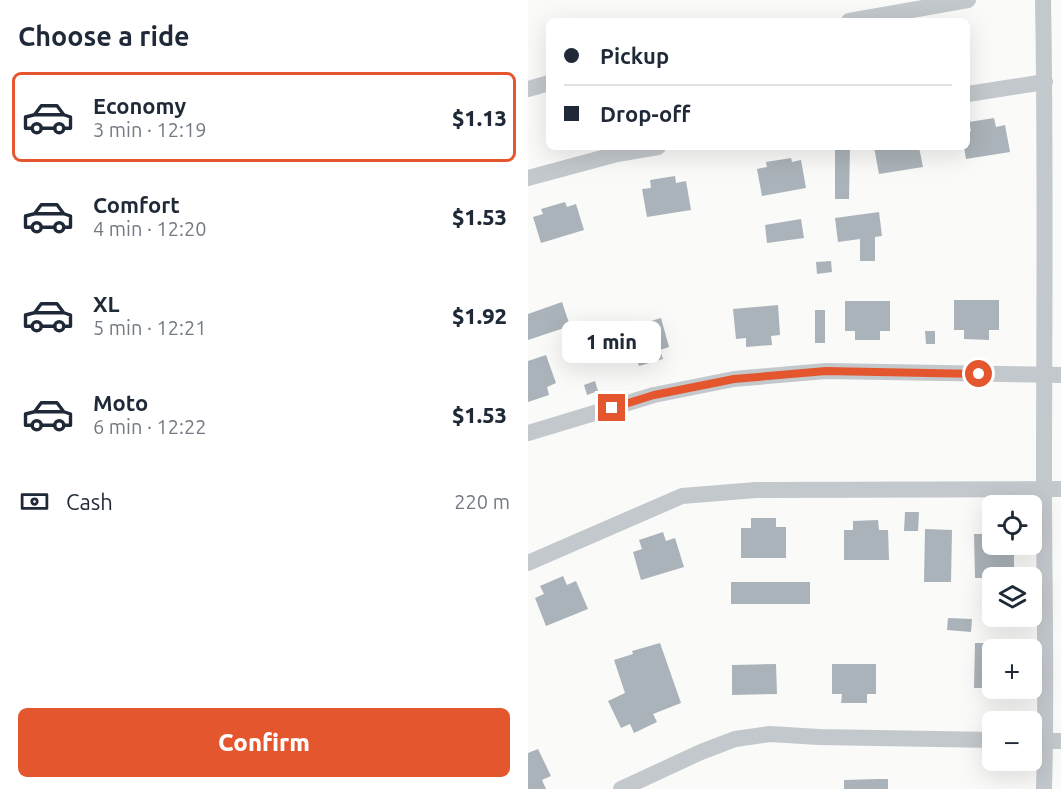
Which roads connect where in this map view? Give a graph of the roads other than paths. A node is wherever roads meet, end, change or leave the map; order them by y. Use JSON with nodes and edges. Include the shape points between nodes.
{"nodes":[{"id":1,"x":968,"y":0,"type":"edge"},
{"id":2,"x":1043,"y":0,"type":"edge"},
{"id":3,"x":866,"y":18,"type":"edge"},
{"id":4,"x":1045,"y":82,"type":"junction"},
{"id":5,"x":546,"y":84,"type":"edge"},
{"id":6,"x":528,"y":89,"type":"edge"},
{"id":7,"x":970,"y":94,"type":"edge"},
{"id":8,"x":640,"y":150,"type":"edge"},
{"id":9,"x":528,"y":178,"type":"edge"},
{"id":10,"x":1053,"y":375,"type":"edge"},
{"id":11,"x":528,"y":433,"type":"edge"},
{"id":12,"x":1044,"y":489,"type":"junction"},
{"id":13,"x":1061,"y":489,"type":"edge"},
{"id":14,"x":528,"y":563,"type":"edge"},
{"id":15,"x":982,"y":740,"type":"edge"},
{"id":16,"x":1046,"y":741,"type":"edge"},
{"id":17,"x":621,"y":789,"type":"edge"},
{"id":18,"x":1044,"y":789,"type":"edge"}],
"edges":[{"from":1,"to":3,"type":"street"},
{"from":2,"to":4,"type":"street"},
{"from":4,"to":7,"type":"street"},
{"from":4,"to":10,"type":"street"},
{"from":5,"to":6,"type":"street"},
{"from":8,"to":9,"type":"street"},
{"from":10,"to":11,"type":"street","via":[[826,371],[734,379],[654,395]]},
{"from":10,"to":12,"type":"street"},
{"from":12,"to":13,"type":"street"},
{"from":12,"to":14,"type":"street","via":[[756,490],[682,496]]},
{"from":12,"to":16,"type":"street"},
{"from":15,"to":17,"type":"street","via":[[770,734],[735,739]]},
{"from":16,"to":18,"type":"street"}]}
